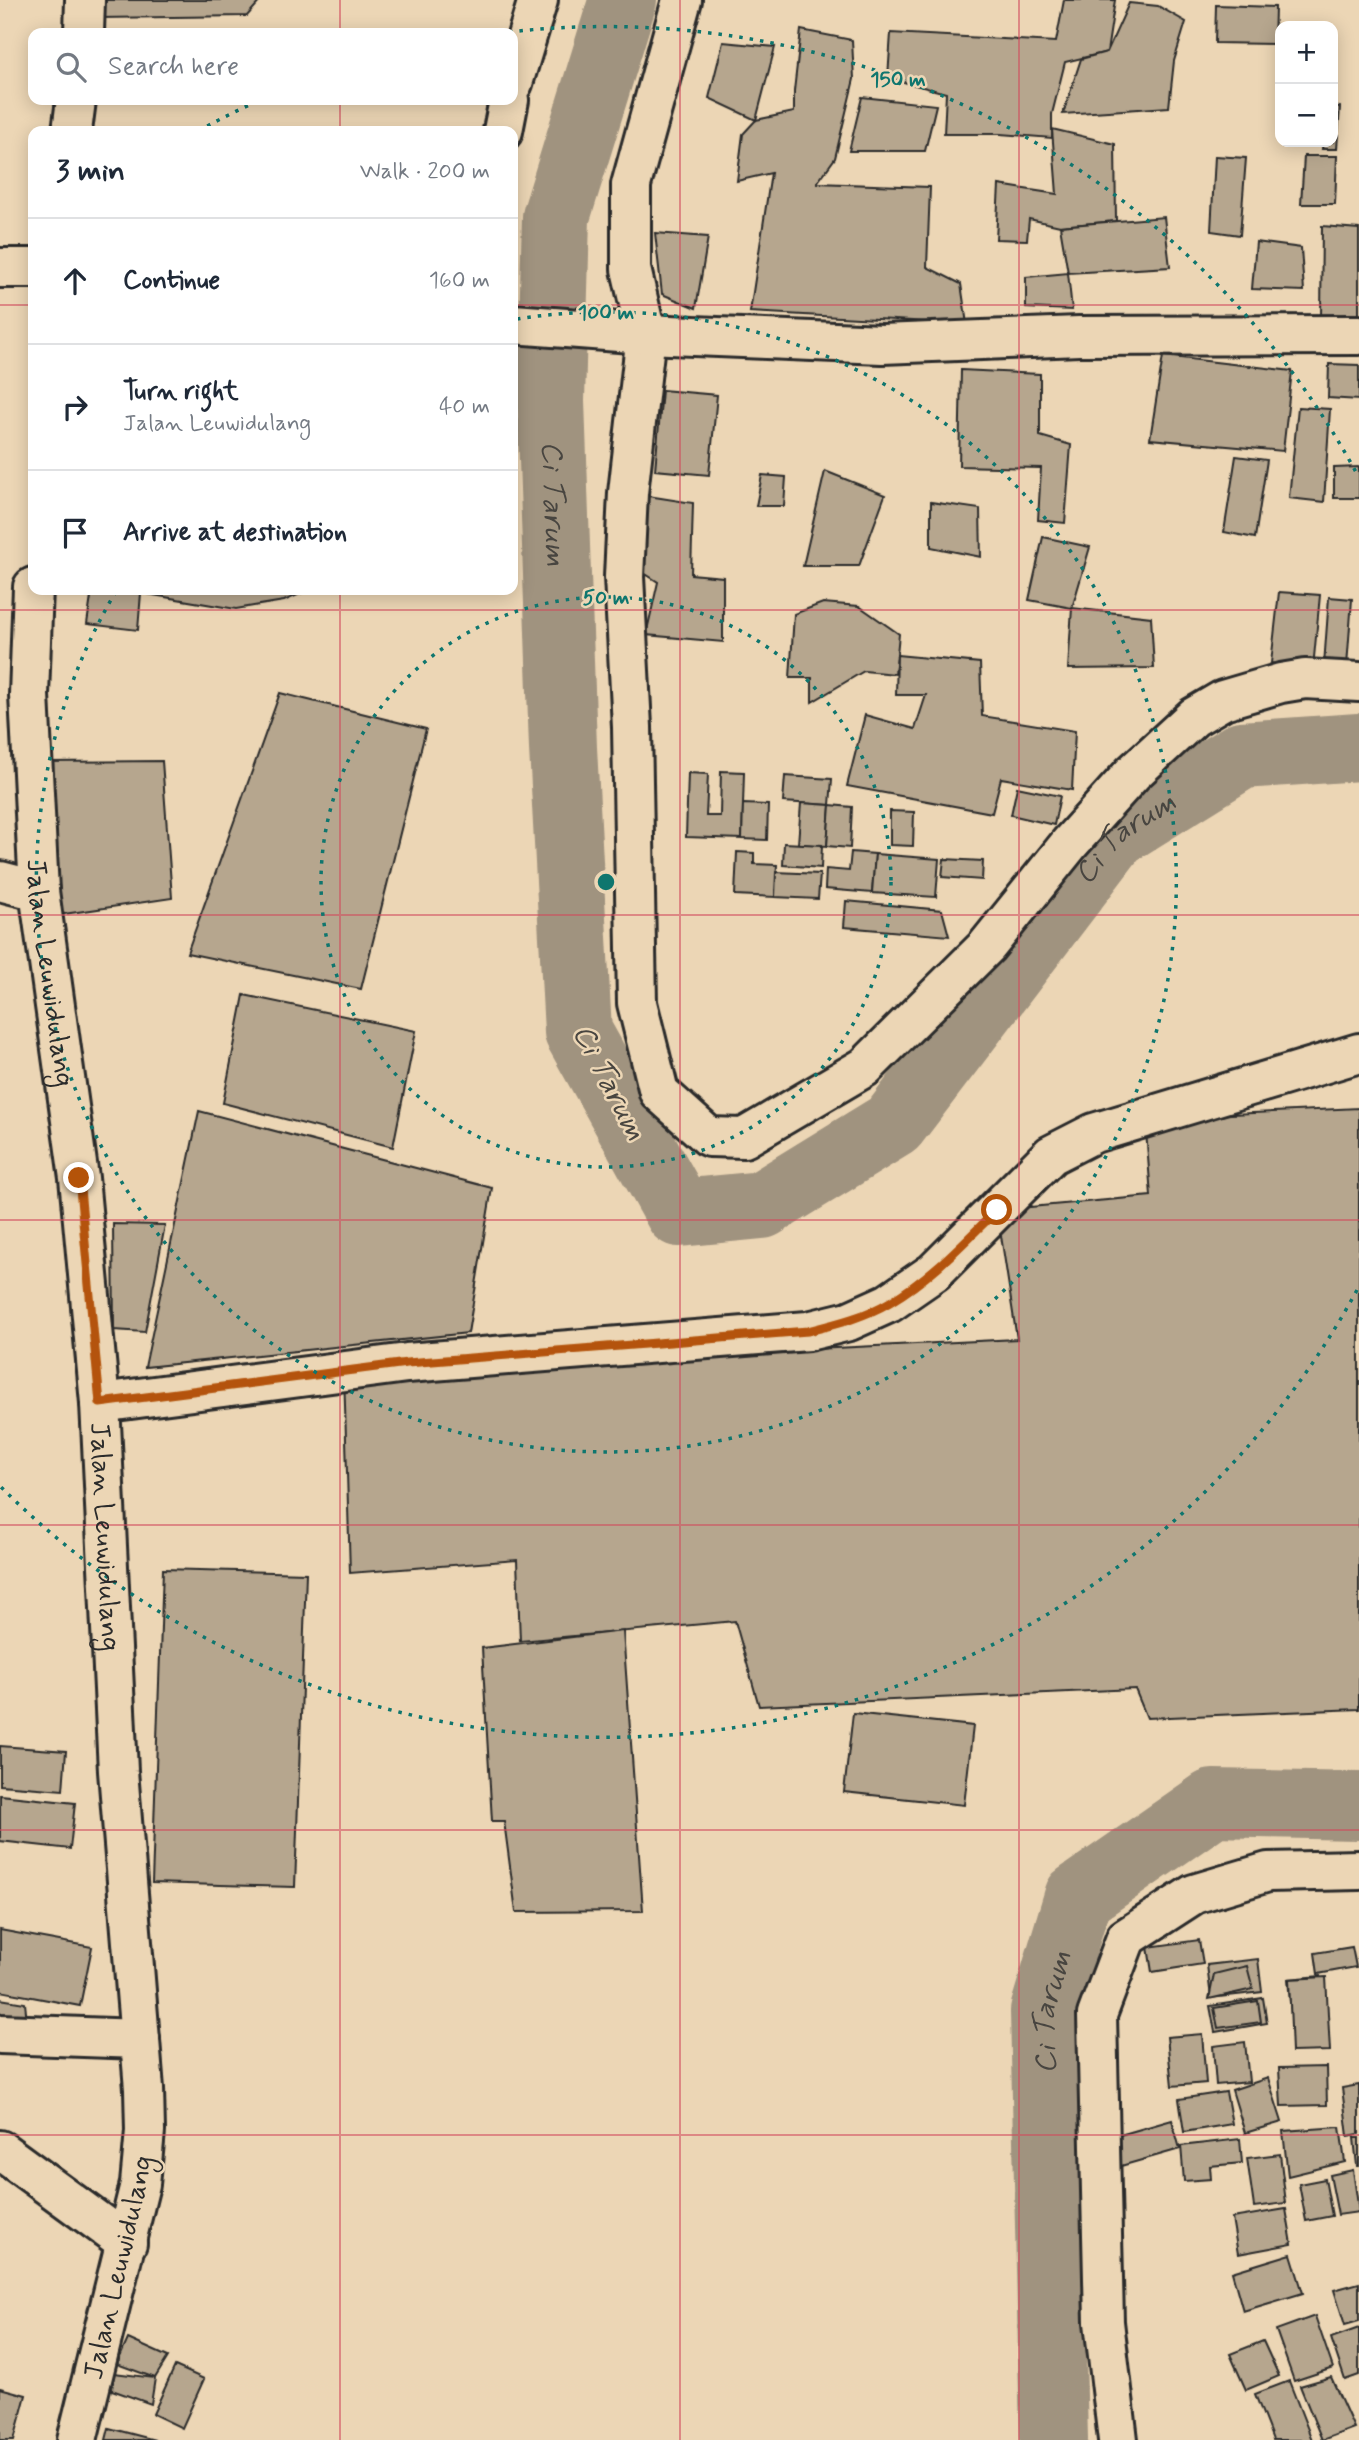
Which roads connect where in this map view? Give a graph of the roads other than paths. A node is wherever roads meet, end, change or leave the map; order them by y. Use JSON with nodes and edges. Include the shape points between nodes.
{"nodes":[{"id":1,"x":85,"y":0,"type":"edge"},
{"id":2,"x":538,"y":0,"type":"edge"},
{"id":3,"x":682,"y":0,"type":"edge"},
{"id":4,"x":84,"y":28,"type":"edge"},
{"id":5,"x":518,"y":66,"type":"edge"},
{"id":6,"x":75,"y":105,"type":"edge"},
{"id":7,"x":508,"y":105,"type":"edge"},
{"id":8,"x":73,"y":126,"type":"edge"},
{"id":9,"x":504,"y":126,"type":"edge"},
{"id":10,"x":0,"y":268,"type":"edge"},
{"id":11,"x":28,"y":268,"type":"edge"},
{"id":12,"x":520,"y":324,"type":"edge"},
{"id":13,"x":640,"y":333,"type":"junction"},
{"id":14,"x":1359,"y":335,"type":"edge"},
{"id":15,"x":32,"y":595,"type":"edge"},
{"id":16,"x":1359,"y":682,"type":"edge"},
{"id":17,"x":15,"y":690,"type":"edge"},
{"id":18,"x":0,"y":881,"type":"edge"},
{"id":19,"x":39,"y":891,"type":"junction"},
{"id":20,"x":1359,"y":1053,"type":"edge"},
{"id":21,"x":100,"y":1403,"type":"junction"},
{"id":22,"x":1359,"y":1870,"type":"edge"},
{"id":23,"x":0,"y":2034,"type":"edge"},
{"id":24,"x":139,"y":2039,"type":"junction"},
{"id":25,"x":0,"y":2150,"type":"edge"},
{"id":26,"x":127,"y":2243,"type":"junction"},
{"id":27,"x":77,"y":2440,"type":"edge"},
{"id":28,"x":1118,"y":2440,"type":"edge"}],
"edges":[{"from":1,"to":4,"type":"street"},
{"from":2,"to":5,"type":"street"},
{"from":3,"to":13,"type":"street","via":[[631,185],[631,269]]},
{"from":6,"to":8,"type":"street"},
{"from":7,"to":9,"type":"street"},
{"from":10,"to":11,"type":"street"},
{"from":12,"to":13,"type":"street"},
{"from":13,"to":14,"type":"street","via":[[882,344],[1079,336]]},
{"from":13,"to":16,"type":"street","via":[[624,577],[637,1003],[659,1092],[709,1137],[744,1138],[865,1067],[986,946],[1133,773],[1194,717],[1223,700],[1281,683],[1305,679]]},
{"from":15,"to":17,"type":"street","name":"Jalan Leuwidulang"},
{"from":17,"to":19,"type":"street","name":"Jalan Leuwidulang"},
{"from":18,"to":19,"type":"street"},
{"from":19,"to":21,"type":"street","name":"Jalan Leuwidulang","via":[[79,1178]]},
{"from":20,"to":21,"type":"street","via":[[1094,1133],[1051,1156],[934,1272],[889,1303],[849,1321],[808,1331],[407,1363]]},
{"from":21,"to":24,"type":"street","name":"Jalan Leuwidulang","via":[[118,1771]]},
{"from":22,"to":28,"type":"street","via":[[1268,1872],[1206,1890],[1126,1938],[1097,2015],[1104,2322]]},
{"from":23,"to":24,"type":"street"},
{"from":24,"to":26,"type":"street","name":"Jalan Leuwidulang","via":[[145,2131]]},
{"from":25,"to":26,"type":"street"},
{"from":26,"to":27,"type":"street","name":"Jalan Leuwidulang"}]}
